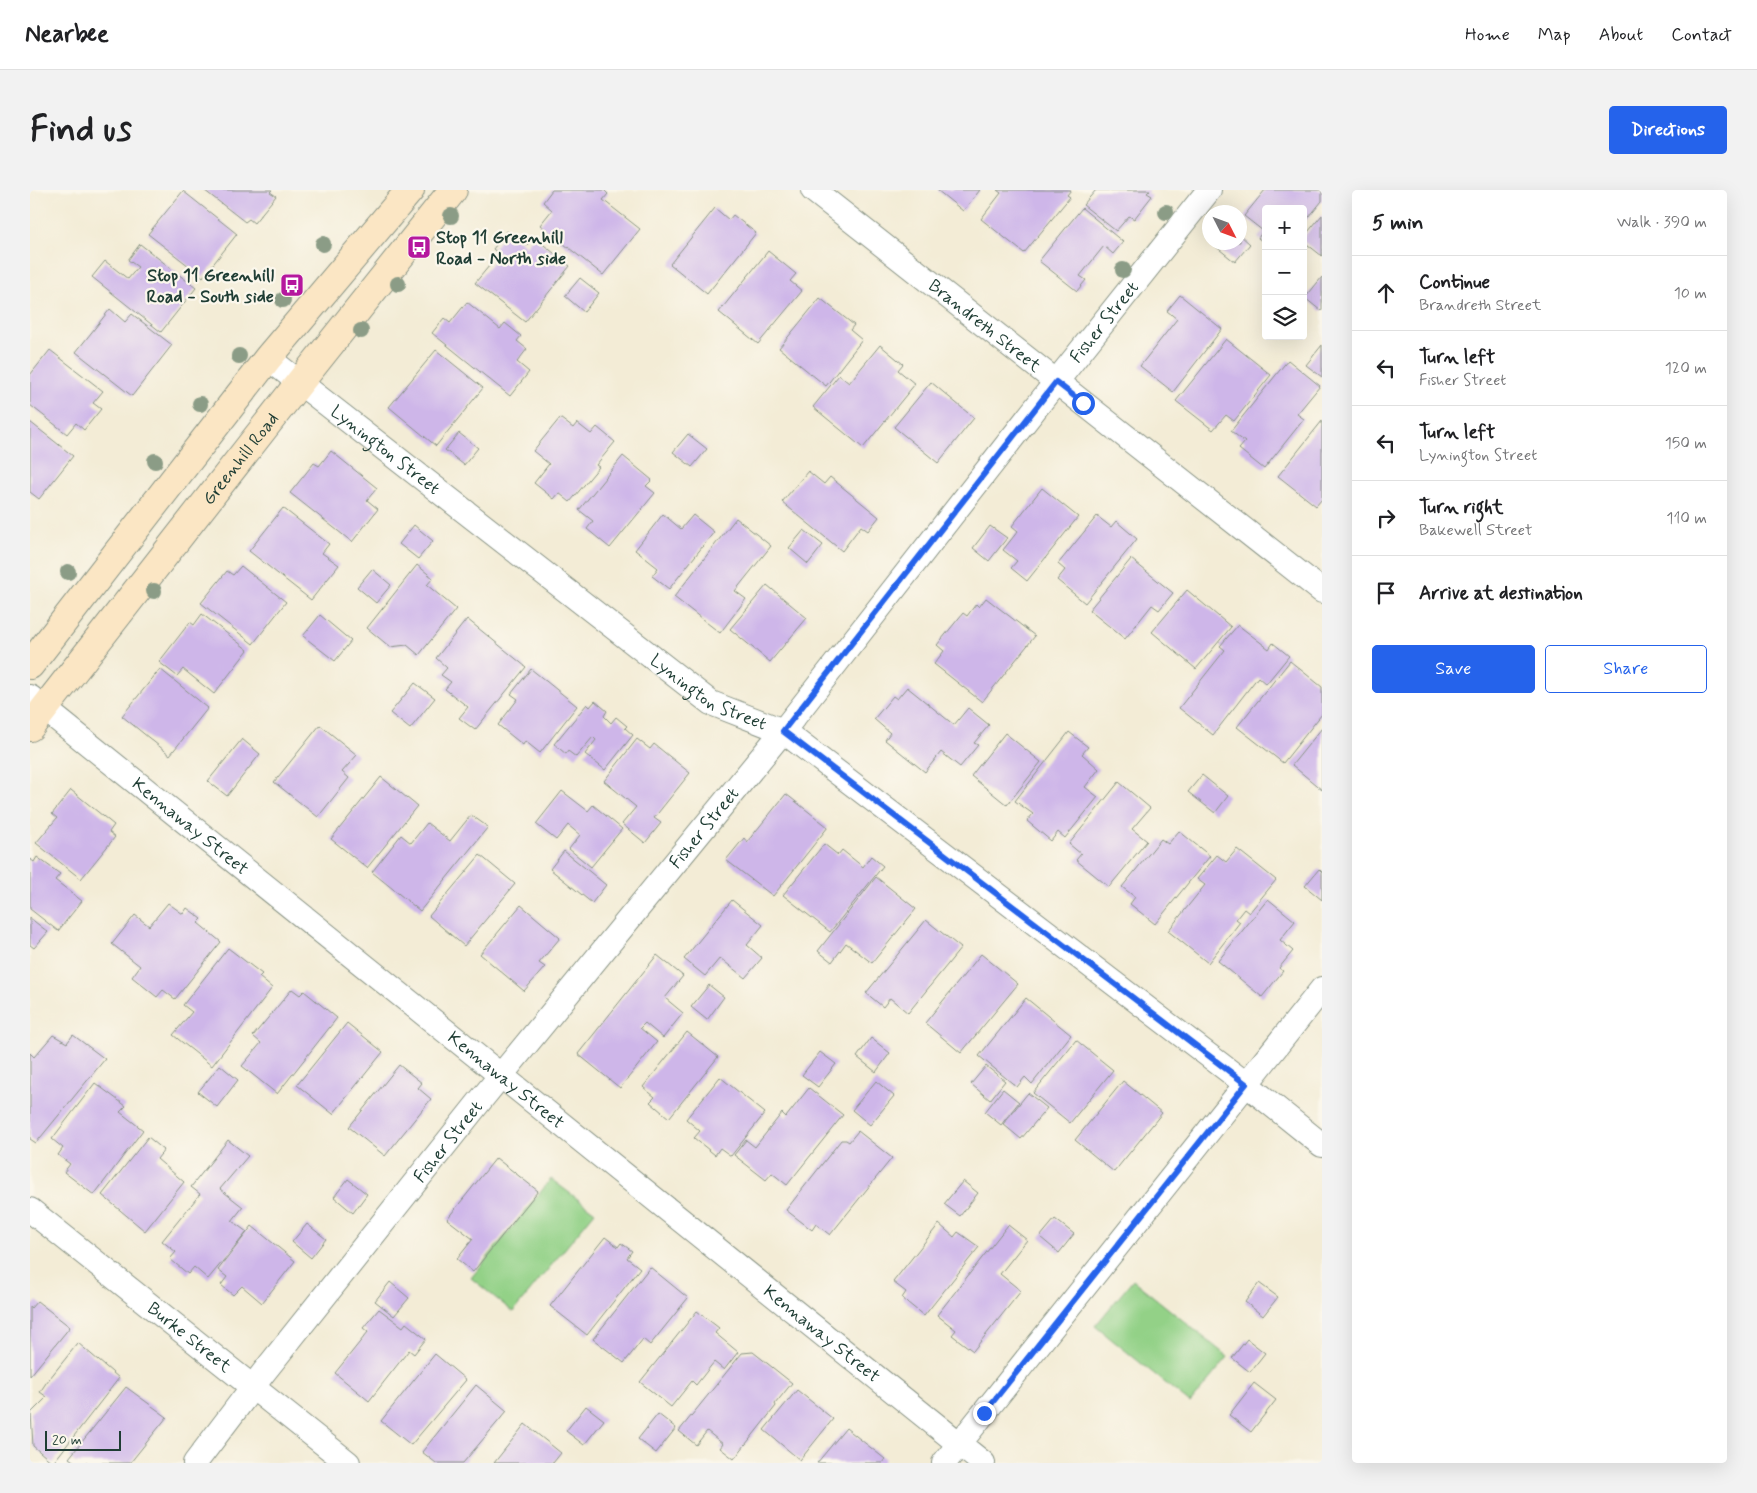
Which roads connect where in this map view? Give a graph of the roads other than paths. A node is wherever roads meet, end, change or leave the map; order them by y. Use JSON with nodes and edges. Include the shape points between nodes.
{"nodes":[{"id":1,"x":410,"y":190,"type":"edge"},
{"id":2,"x":454,"y":190,"type":"edge"},
{"id":3,"x":813,"y":190,"type":"edge"},
{"id":4,"x":1210,"y":190,"type":"edge"},
{"id":5,"x":268,"y":358,"type":"junction"},
{"id":6,"x":300,"y":382,"type":"junction"},
{"id":7,"x":1056,"y":382,"type":"junction"},
{"id":8,"x":1322,"y":591,"type":"edge"},
{"id":9,"x":30,"y":665,"type":"edge"},
{"id":10,"x":35,"y":711,"type":"edge"},
{"id":11,"x":783,"y":731,"type":"junction"},
{"id":12,"x":1322,"y":989,"type":"edge"},
{"id":13,"x":501,"y":1076,"type":"junction"},
{"id":14,"x":1246,"y":1084,"type":"junction"},
{"id":15,"x":1322,"y":1145,"type":"edge"},
{"id":16,"x":30,"y":1210,"type":"edge"},
{"id":17,"x":252,"y":1387,"type":"junction"},
{"id":18,"x":959,"y":1445,"type":"junction"},
{"id":19,"x":195,"y":1463,"type":"edge"},
{"id":20,"x":348,"y":1463,"type":"edge"},
{"id":21,"x":944,"y":1463,"type":"edge"},
{"id":22,"x":983,"y":1463,"type":"edge"}],
"edges":[{"from":1,"to":5,"type":"main road"},
{"from":2,"to":6,"type":"main road","name":"Greenhill Road"},
{"from":3,"to":7,"type":"street","name":"Brandreth Street"},
{"from":4,"to":7,"type":"street","name":"Fisher Street"},
{"from":5,"to":6,"type":"street","name":"Lynington Street"},
{"from":5,"to":9,"type":"main road"},
{"from":6,"to":10,"type":"main road","name":"Greenhill Road"},
{"from":6,"to":11,"type":"street","name":"Lynington Street","via":[[711,703]]},
{"from":7,"to":8,"type":"street","name":"Brandreth Street"},
{"from":7,"to":11,"type":"street","name":"Fisher Street"},
{"from":10,"to":13,"type":"street","name":"Kennaway Street"},
{"from":11,"to":13,"type":"street","name":"Fisher Street"},
{"from":11,"to":14,"type":"street","name":"Lynington Street"},
{"from":12,"to":14,"type":"street"},
{"from":13,"to":17,"type":"street","name":"Fisher Street"},
{"from":13,"to":18,"type":"street","name":"Kennaway Street"},
{"from":14,"to":15,"type":"street","name":"Lynington Street"},
{"from":14,"to":18,"type":"street"},
{"from":16,"to":17,"type":"street","name":"Burke Street"},
{"from":17,"to":19,"type":"street","name":"Fisher Street"},
{"from":17,"to":20,"type":"street","name":"Burke Street"},
{"from":18,"to":21,"type":"street"},
{"from":18,"to":22,"type":"street","name":"Kennaway Street"}]}
